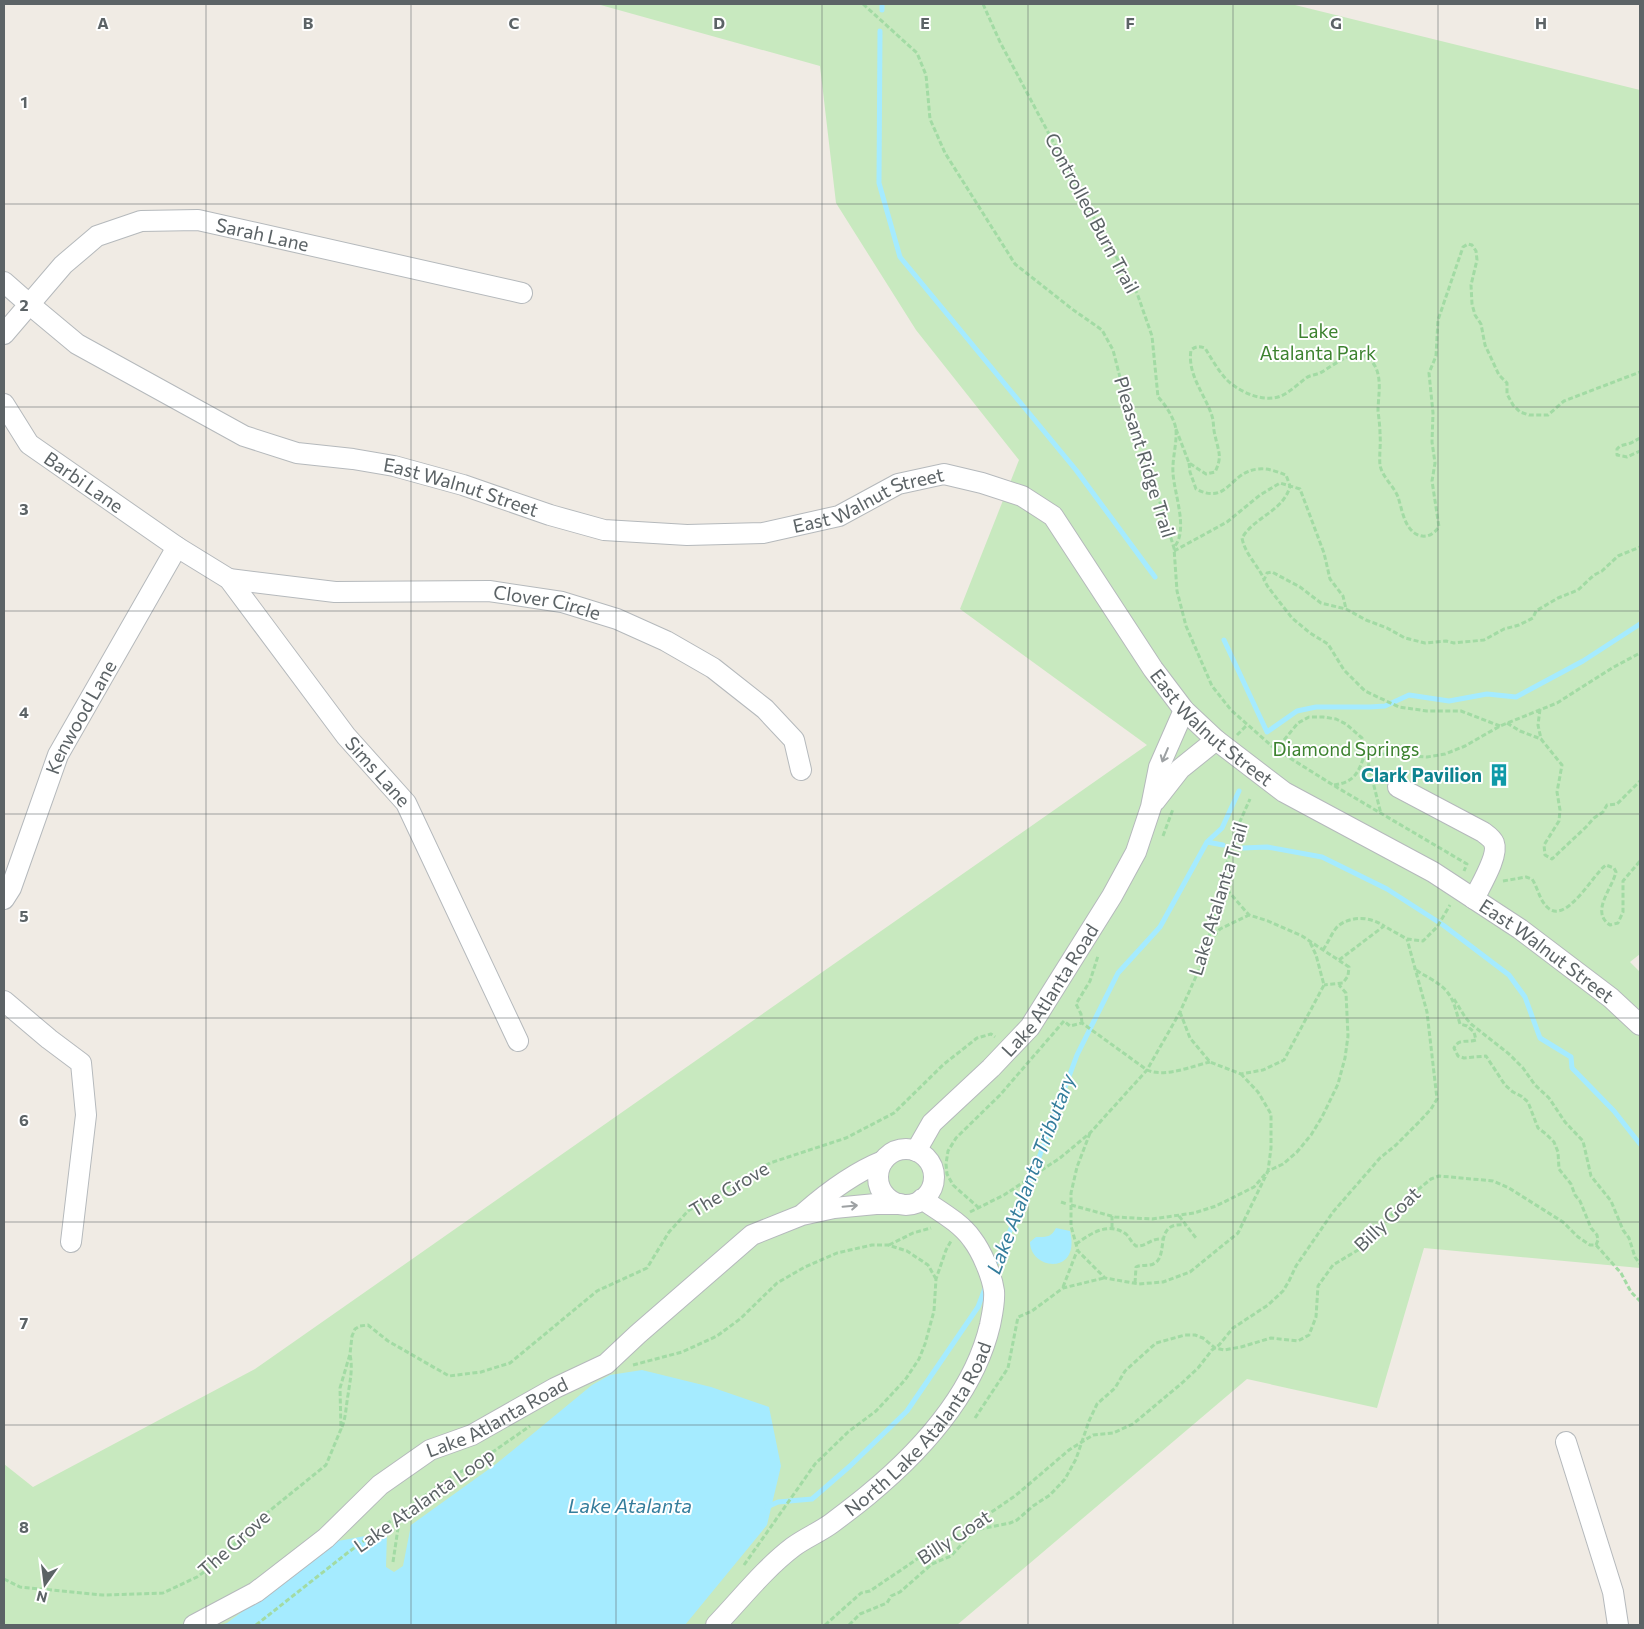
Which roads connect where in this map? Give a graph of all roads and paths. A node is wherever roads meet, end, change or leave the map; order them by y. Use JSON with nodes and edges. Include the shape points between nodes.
{"nodes":[{"id":1,"x":862,"y":4,"type":"edge"},
{"id":2,"x":983,"y":4,"type":"edge"},
{"id":3,"x":4,"y":282,"type":"edge"},
{"id":4,"x":522,"y":292,"type":"dead end"},
{"id":5,"x":28,"y":304,"type":"junction"},
{"id":6,"x":4,"y":334,"type":"edge"},
{"id":7,"x":1640,"y":372,"type":"edge"},
{"id":8,"x":4,"y":404,"type":"edge"},
{"id":9,"x":1176,"y":429,"type":"junction"},
{"id":10,"x":1640,"y":438,"type":"edge"},
{"id":11,"x":1640,"y":451,"type":"edge"},
{"id":12,"x":1189,"y":463,"type":"junction"},
{"id":13,"x":1290,"y":486,"type":"junction"},
{"id":14,"x":177,"y":547,"type":"junction"},
{"id":15,"x":1640,"y":548,"type":"edge"},
{"id":16,"x":1174,"y":550,"type":"junction"},
{"id":17,"x":228,"y":579,"type":"junction"},
{"id":18,"x":1264,"y":580,"type":"junction"},
{"id":19,"x":1346,"y":609,"type":"junction"},
{"id":20,"x":1640,"y":653,"type":"edge"},
{"id":21,"x":1540,"y":709,"type":"junction"},
{"id":22,"x":1184,"y":710,"type":"junction"},
{"id":23,"x":1507,"y":723,"type":"junction"},
{"id":24,"x":1247,"y":724,"type":"junction"},
{"id":25,"x":1500,"y":726,"type":"junction"},
{"id":26,"x":1242,"y":731,"type":"dead end"},
{"id":27,"x":1541,"y":739,"type":"junction"},
{"id":28,"x":1216,"y":740,"type":"junction"},
{"id":29,"x":1284,"y":740,"type":"dead end"},
{"id":30,"x":1366,"y":753,"type":"junction"},
{"id":31,"x":801,"y":770,"type":"dead end"},
{"id":32,"x":1640,"y":781,"type":"edge"},
{"id":33,"x":1333,"y":786,"type":"junction"},
{"id":34,"x":1398,"y":787,"type":"dead end"},
{"id":35,"x":1250,"y":799,"type":"dead end"},
{"id":36,"x":1151,"y":806,"type":"junction"},
{"id":37,"x":1381,"y":814,"type":"junction"},
{"id":38,"x":1640,"y":861,"type":"edge"},
{"id":39,"x":1465,"y":869,"type":"dead end"},
{"id":40,"x":1482,"y":880,"type":"junction"},
{"id":41,"x":1222,"y":884,"type":"junction"},
{"id":42,"x":4,"y":899,"type":"edge"},
{"id":43,"x":1474,"y":899,"type":"junction"},
{"id":44,"x":1450,"y":908,"type":"dead end"},
{"id":45,"x":1249,"y":915,"type":"junction"},
{"id":46,"x":1384,"y":926,"type":"junction"},
{"id":47,"x":1407,"y":939,"type":"junction"},
{"id":48,"x":1310,"y":942,"type":"junction"},
{"id":49,"x":1207,"y":945,"type":"junction"},
{"id":50,"x":1323,"y":950,"type":"junction"},
{"id":51,"x":1339,"y":960,"type":"junction"},
{"id":52,"x":1414,"y":968,"type":"junction"},
{"id":53,"x":1339,"y":984,"type":"junction"},
{"id":54,"x":1324,"y":985,"type":"junction"},
{"id":55,"x":1452,"y":996,"type":"junction"},
{"id":56,"x":4,"y":1001,"type":"edge"},
{"id":57,"x":1180,"y":1012,"type":"junction"},
{"id":58,"x":1640,"y":1025,"type":"edge"},
{"id":59,"x":518,"y":1042,"type":"dead end"},
{"id":60,"x":1011,"y":1046,"type":"junction"},
{"id":61,"x":1210,"y":1062,"type":"junction"},
{"id":62,"x":1148,"y":1070,"type":"junction"},
{"id":63,"x":1241,"y":1074,"type":"junction"},
{"id":64,"x":1090,"y":1132,"type":"junction"},
{"id":65,"x":916,"y":1151,"type":"junction"},
{"id":66,"x":883,"y":1160,"type":"junction"},
{"id":67,"x":1268,"y":1171,"type":"junction"},
{"id":68,"x":922,"y":1199,"type":"junction"},
{"id":69,"x":1061,"y":1202,"type":"dead end"},
{"id":70,"x":900,"y":1204,"type":"junction"},
{"id":71,"x":1069,"y":1204,"type":"junction"},
{"id":72,"x":802,"y":1215,"type":"junction"},
{"id":73,"x":1112,"y":1216,"type":"junction"},
{"id":74,"x":1179,"y":1216,"type":"junction"},
{"id":75,"x":1186,"y":1225,"type":"junction"},
{"id":76,"x":932,"y":1228,"type":"dead end"},
{"id":77,"x":1112,"y":1228,"type":"junction"},
{"id":78,"x":954,"y":1236,"type":"dead end"},
{"id":79,"x":1196,"y":1238,"type":"dead end"},
{"id":80,"x":1162,"y":1239,"type":"junction"},
{"id":81,"x":71,"y":1242,"type":"dead end"},
{"id":82,"x":1076,"y":1244,"type":"junction"},
{"id":83,"x":888,"y":1245,"type":"junction"},
{"id":84,"x":1596,"y":1245,"type":"junction"},
{"id":85,"x":1078,"y":1251,"type":"junction"},
{"id":86,"x":1640,"y":1264,"type":"edge"},
{"id":87,"x":1105,"y":1278,"type":"junction"},
{"id":88,"x":936,"y":1279,"type":"junction"},
{"id":89,"x":1135,"y":1284,"type":"junction"},
{"id":90,"x":1063,"y":1288,"type":"junction"},
{"id":91,"x":1640,"y":1301,"type":"edge"},
{"id":92,"x":1215,"y":1348,"type":"junction"},
{"id":93,"x":350,"y":1354,"type":"junction"},
{"id":94,"x":630,"y":1366,"type":"dead end"},
{"id":95,"x":975,"y":1418,"type":"dead end"},
{"id":96,"x":531,"y":1425,"type":"dead end"},
{"id":97,"x":341,"y":1429,"type":"junction"},
{"id":98,"x":1566,"y":1442,"type":"dead end"},
{"id":99,"x":1081,"y":1444,"type":"junction"},
{"id":100,"x":400,"y":1514,"type":"junction"},
{"id":101,"x":393,"y":1562,"type":"dead end"},
{"id":102,"x":739,"y":1572,"type":"dead end"},
{"id":103,"x":4,"y":1579,"type":"edge"},
{"id":104,"x":194,"y":1625,"type":"edge"},
{"id":105,"x":256,"y":1625,"type":"edge"},
{"id":106,"x":716,"y":1625,"type":"edge"},
{"id":107,"x":825,"y":1625,"type":"edge"},
{"id":108,"x":849,"y":1625,"type":"edge"},
{"id":109,"x":1618,"y":1625,"type":"edge"}],
"edges":[{"from":1,"to":16,"type":"path","name":"Pleasant Ridge Trail","via":[[917,53],[926,75],[930,119],[945,153],[1016,264],[1102,330],[1113,350]]},
{"from":2,"to":9,"type":"path","name":"Controlled Burn Trail","via":[[1004,50],[1137,293],[1152,336],[1158,397],[1166,405]]},
{"from":3,"to":5,"type":"street","name":"East Walnut Street"},
{"from":4,"to":5,"type":"street","name":"Sarah Lane","via":[[198,220],[141,221],[97,236],[63,265]]},
{"from":5,"to":6,"type":"street"},
{"from":5,"to":22,"type":"street","name":"East Walnut Street","via":[[77,344],[244,436],[296,453],[353,458],[394,466],[604,530],[687,535],[763,533],[839,516],[898,484],[944,474],[982,482],[1022,496],[1053,516],[1153,669]]},
{"from":7,"to":12,"type":"path","via":[[1564,401],[1548,415],[1520,412],[1507,394],[1506,383],[1485,345],[1481,324],[1475,315],[1470,295],[1477,260],[1476,251],[1468,244],[1463,247],[1438,320],[1436,356],[1429,373],[1435,464],[1432,480],[1439,527],[1436,532],[1423,537],[1411,530],[1395,489],[1380,466],[1379,382],[1374,364],[1367,357],[1345,357],[1283,395],[1265,398],[1233,384],[1215,365],[1205,348],[1194,347],[1190,355],[1194,379],[1212,417],[1220,449],[1219,465],[1211,474]]},
{"from":8,"to":14,"type":"street","name":"Barbi Lane","via":[[28,444]]},
{"from":9,"to":12,"type":"path","name":"Controlled Burn Trail"},
{"from":9,"to":16,"type":"path","name":"Controlled Burn Trail","via":[[1173,472],[1181,524]]},
{"from":10,"to":11,"type":"path","via":[[1620,446],[1616,452],[1627,457]]},
{"from":12,"to":13,"type":"path","name":"Controlled Burn Trail","via":[[1196,489],[1206,494],[1215,495],[1238,476],[1258,469],[1286,475]]},
{"from":13,"to":16,"type":"path","via":[[1280,483],[1227,522]]},
{"from":13,"to":18,"type":"path","via":[[1284,500],[1252,524],[1242,538],[1244,549]]},
{"from":13,"to":19,"type":"path","via":[[1300,490],[1324,553],[1330,579],[1343,596]]},
{"from":14,"to":17,"type":"street","name":"Sims Lane"},
{"from":14,"to":42,"type":"street","name":"Kenwood Lane","via":[[58,755],[11,888]]},
{"from":15,"to":19,"type":"path","via":[[1618,556],[1578,590],[1536,611],[1533,618],[1484,640],[1424,643],[1405,638]]},
{"from":16,"to":24,"type":"path","name":"Pleasant Ridge Trail","via":[[1177,591],[1198,655],[1212,686]]},
{"from":17,"to":31,"type":"street","name":"Clover Circle","via":[[335,592],[489,592],[562,602],[618,619],[713,668],[765,709],[794,740]]},
{"from":17,"to":59,"type":"street","name":"Sims Lane","via":[[346,736],[406,803]]},
{"from":18,"to":19,"type":"path","via":[[1267,573],[1272,572],[1321,603]]},
{"from":18,"to":25,"type":"path","via":[[1292,618],[1328,644],[1344,670],[1365,691],[1399,707],[1427,712],[1461,711]]},
{"from":20,"to":21,"type":"path","via":[[1557,703]]},
{"from":21,"to":23,"type":"path"},
{"from":21,"to":27,"type":"path","via":[[1538,725]]},
{"from":22,"to":28,"type":"street","name":"East Walnut Street"},
{"from":22,"to":36,"type":"street","name":"Lake Atlanta Road","one_way":true,"via":[[1159,767]]},
{"from":23,"to":25,"type":"path"},
{"from":23,"to":27,"type":"path"},
{"from":24,"to":26,"type":"path"},
{"from":24,"to":33,"type":"path","name":"Pleasant Ridge Trail","via":[[1274,748]]},
{"from":25,"to":30,"type":"path","via":[[1445,754],[1427,757]]},
{"from":27,"to":32,"type":"path","via":[[1562,765],[1557,792],[1559,822],[1544,844],[1548,858],[1556,857],[1607,805],[1617,804]]},
{"from":28,"to":36,"type":"street","name":"Lake Atlanta Road","via":[[1180,769]]},
{"from":28,"to":43,"type":"street","name":"East Walnut Street","via":[[1284,792],[1433,872]]},
{"from":29,"to":30,"type":"path","via":[[1291,730],[1309,717],[1336,719],[1362,738]]},
{"from":30,"to":33,"type":"path","via":[[1352,779]]},
{"from":30,"to":37,"type":"path"},
{"from":33,"to":37,"type":"path","name":"Pleasant Ridge Trail"},
{"from":34,"to":40,"type":"street","via":[[1491,838],[1494,854]]},
{"from":35,"to":41,"type":"path","name":"Lake Atalanta Trail","via":[[1237,828]]},
{"from":36,"to":60,"type":"street","name":"Lake Atlanta Road","via":[[1136,852],[1112,896],[1030,1027]]},
{"from":37,"to":39,"type":"path","name":"Pleasant Ridge Trail","via":[[1467,864]]},
{"from":38,"to":40,"type":"path","via":[[1623,881],[1623,912],[1618,923],[1610,926],[1600,913],[1616,872],[1606,865],[1572,903],[1557,911],[1549,909],[1542,901],[1532,879]]},
{"from":40,"to":43,"type":"street"},
{"from":41,"to":45,"type":"path"},
{"from":41,"to":49,"type":"path","name":"Lake Atalanta Trail"},
{"from":43,"to":58,"type":"street","name":"East Walnut Street","via":[[1604,992]]},
{"from":44,"to":47,"type":"path","via":[[1423,941]]},
{"from":45,"to":48,"type":"path"},
{"from":45,"to":49,"type":"path","via":[[1220,928]]},
{"from":46,"to":47,"type":"path"},
{"from":46,"to":50,"type":"path","via":[[1374,920],[1357,918],[1345,922],[1337,927]]},
{"from":46,"to":51,"type":"path"},
{"from":47,"to":52,"type":"path","name":"Billy Goat"},
{"from":48,"to":50,"type":"path"},
{"from":48,"to":54,"type":"path"},
{"from":49,"to":57,"type":"path","name":"Lake Atalanta Trail"},
{"from":50,"to":51,"type":"path"},
{"from":51,"to":53,"type":"path","via":[[1349,967],[1349,973]]},
{"from":52,"to":55,"type":"path"},
{"from":52,"to":92,"type":"path","name":"Billy Goat","via":[[1427,1012],[1436,1099],[1431,1109],[1380,1158],[1333,1212],[1283,1291],[1233,1328]]},
{"from":53,"to":54,"type":"path"},
{"from":53,"to":67,"type":"path","via":[[1346,993],[1348,1036],[1335,1092],[1318,1125],[1297,1152]]},
{"from":54,"to":63,"type":"path","via":[[1284,1060],[1263,1070]]},
{"from":55,"to":84,"type":"path","name":"Billy Goat","via":[[1460,1024],[1467,1026],[1476,1036],[1476,1040],[1456,1043],[1455,1052],[1464,1058],[1486,1056],[1506,1085],[1528,1102],[1538,1128],[1554,1142],[1559,1169],[1571,1184],[1597,1235]]},
{"from":55,"to":86,"type":"path","via":[[1465,1018],[1523,1068],[1583,1141],[1591,1176],[1611,1201]]},
{"from":56,"to":81,"type":"street","via":[[81,1063],[86,1115]]},
{"from":57,"to":61,"type":"path","via":[[1190,1038]]},
{"from":57,"to":62,"type":"path","name":"Lake Atalanta Trail"},
{"from":60,"to":65,"type":"street","name":"Lake Atlanta Road","via":[[932,1123]]},
{"from":60,"to":93,"type":"path","name":"The Grove","via":[[991,1034],[977,1038],[944,1064],[894,1113],[846,1138],[770,1163],[688,1212],[669,1232],[647,1268],[597,1291],[510,1363],[481,1372],[449,1376],[388,1341],[368,1325],[355,1329]]},
{"from":61,"to":62,"type":"path","via":[[1171,1071],[1155,1073]]},
{"from":61,"to":63,"type":"path"},
{"from":62,"to":64,"type":"path","name":"Lake Atalanta Trail"},
{"from":62,"to":64,"type":"path","name":"Lake Atalanta Trail","via":[[1082,1023],[1070,1026],[1064,1021],[1006,1088],[956,1138],[948,1150],[947,1174],[953,1185],[979,1208],[1060,1158]]},
{"from":63,"to":67,"type":"path","via":[[1258,1092],[1271,1114]]},
{"from":64,"to":71,"type":"path","via":[[1077,1167]]},
{"from":65,"to":66,"type":"street","via":[[898,1150]]},
{"from":65,"to":68,"type":"street","via":[[930,1163],[933,1172],[931,1189]]},
{"from":66,"to":70,"type":"street","via":[[879,1168],[880,1187],[891,1201]]},
{"from":66,"to":72,"type":"street","name":"Lake Atlanta Road","via":[[827,1193]]},
{"from":67,"to":74,"type":"path","via":[[1254,1187],[1216,1206]]},
{"from":67,"to":89,"type":"path","via":[[1238,1233],[1190,1272],[1163,1282]]},
{"from":68,"to":70,"type":"street"},
{"from":68,"to":106,"type":"street","name":"North Lake Atalanta Road","via":[[972,1238],[983,1256],[994,1291],[987,1336],[978,1361],[962,1391],[926,1439],[869,1494],[832,1524],[793,1547]]},
{"from":69,"to":71,"type":"path"},
{"from":72,"to":70,"type":"street","name":"Lake Atlanta Road","one_way":true,"via":[[834,1208]]},
{"from":71,"to":73,"type":"path"},
{"from":71,"to":82,"type":"path"},
{"from":72,"to":104,"type":"street","name":"Lake Atlanta Road","via":[[752,1235],[606,1364],[555,1388],[472,1435],[430,1450],[380,1486],[326,1538],[256,1592]]},
{"from":73,"to":74,"type":"path","via":[[1152,1219]]},
{"from":73,"to":77,"type":"path"},
{"from":74,"to":75,"type":"path"},
{"from":75,"to":79,"type":"path"},
{"from":75,"to":80,"type":"path","via":[[1171,1227]]},
{"from":76,"to":83,"type":"path"},
{"from":77,"to":80,"type":"path","via":[[1123,1232],[1136,1246]]},
{"from":77,"to":82,"type":"path","via":[[1098,1231]]},
{"from":78,"to":88,"type":"path"},
{"from":80,"to":89,"type":"path","via":[[1157,1261],[1136,1267]]},
{"from":82,"to":85,"type":"path"},
{"from":83,"to":88,"type":"path","via":[[908,1251],[928,1265]]},
{"from":83,"to":94,"type":"path","via":[[837,1253],[805,1267],[777,1283],[717,1336],[682,1352]]},
{"from":84,"to":91,"type":"path","name":"Billy Goat","via":[[1622,1274]]},
{"from":84,"to":92,"type":"path","name":"Billy Goat","via":[[1590,1245],[1563,1222],[1509,1188],[1493,1181],[1439,1176],[1424,1183],[1358,1250],[1334,1265],[1318,1286],[1316,1317],[1309,1335],[1298,1341],[1271,1338],[1241,1348]]},
{"from":85,"to":87,"type":"path"},
{"from":85,"to":90,"type":"path"},
{"from":87,"to":89,"type":"path"},
{"from":87,"to":90,"type":"path"},
{"from":88,"to":102,"type":"path","via":[[934,1311],[925,1344],[905,1380],[876,1411],[848,1432],[808,1472]]},
{"from":90,"to":95,"type":"path","via":[[1032,1311],[1018,1317],[1008,1368]]},
{"from":92,"to":99,"type":"path","name":"Billy Goat","via":[[1182,1383],[1133,1424],[1113,1433],[1093,1435]]},
{"from":92,"to":99,"type":"path","name":"Billy Goat","via":[[1202,1338],[1185,1335],[1156,1344],[1125,1371],[1115,1388],[1097,1404]]},
{"from":93,"to":97,"type":"path","name":"The Grove","via":[[340,1388]]},
{"from":93,"to":97,"type":"path","name":"The Grove","via":[[352,1377],[346,1418]]},
{"from":96,"to":100,"type":"path","name":"Lake Atalanta Loop","via":[[442,1482]]},
{"from":97,"to":103,"type":"path","name":"The Grove","via":[[326,1465],[248,1529],[222,1559],[197,1578],[163,1593],[103,1595],[20,1587]]},
{"from":98,"to":109,"type":"street","via":[[1614,1592]]},
{"from":99,"to":107,"type":"path","name":"Billy Goat","via":[[959,1535],[862,1593]]},
{"from":99,"to":108,"type":"path","name":"Billy Goat","via":[[1065,1478],[1050,1495],[1017,1520],[971,1534],[951,1556],[932,1564],[887,1603],[860,1614]]},
{"from":100,"to":101,"type":"path"},
{"from":100,"to":105,"type":"path","name":"Lake Atalanta Loop"}]}
